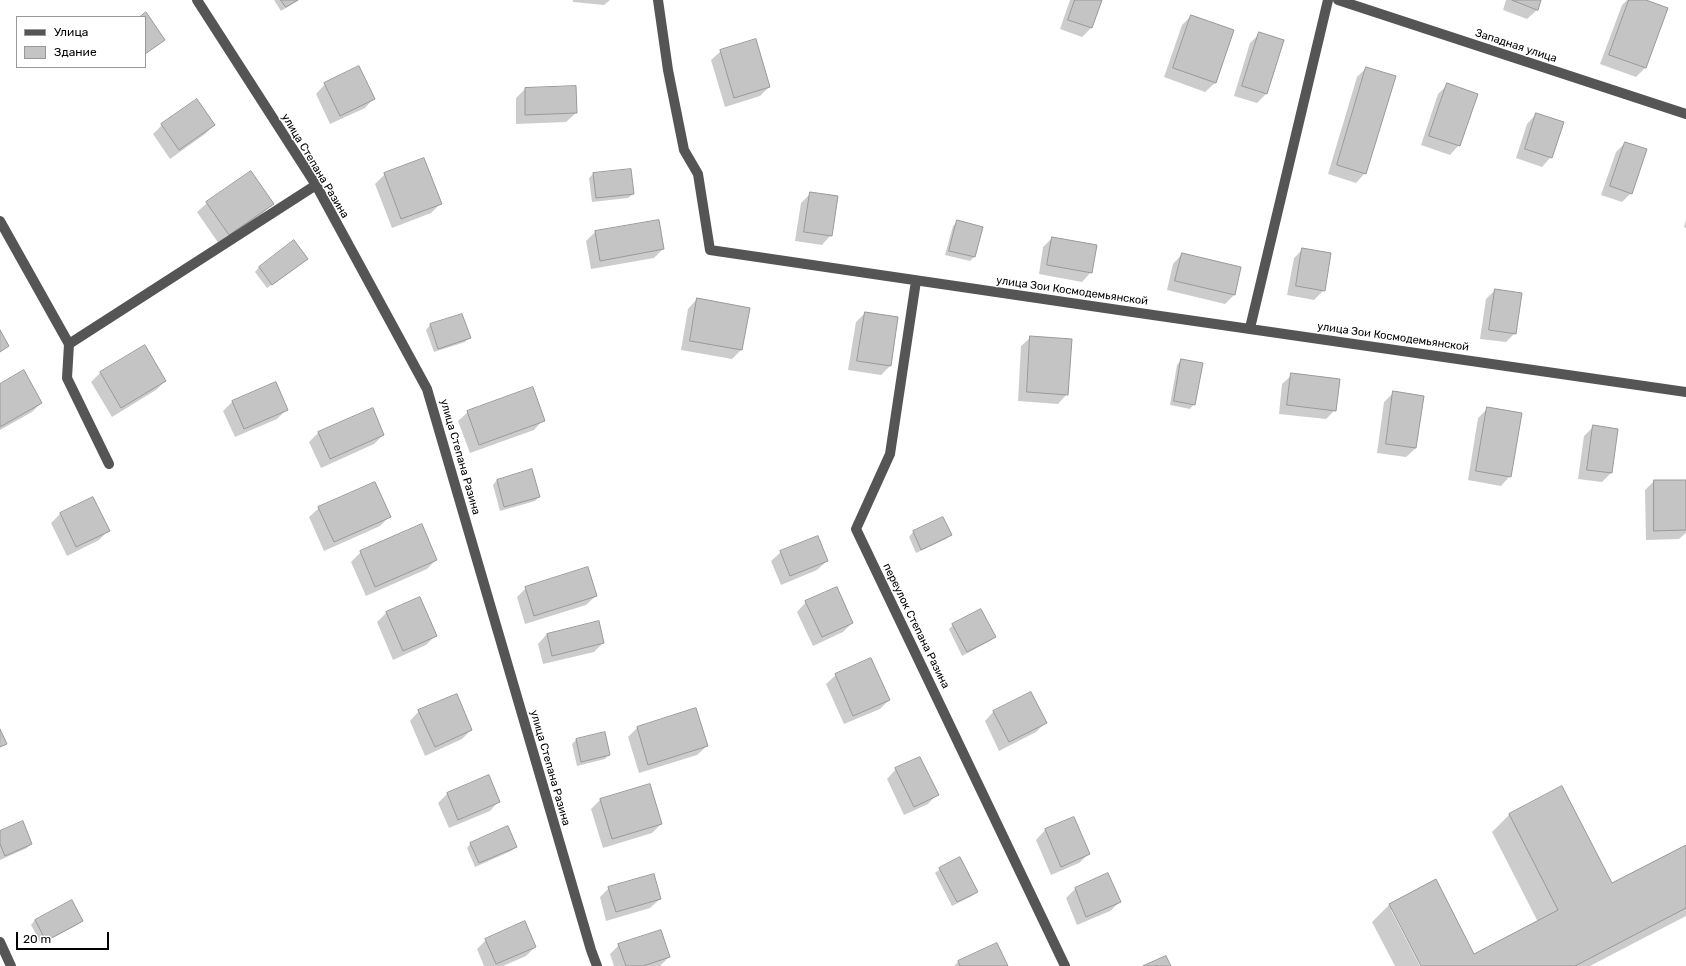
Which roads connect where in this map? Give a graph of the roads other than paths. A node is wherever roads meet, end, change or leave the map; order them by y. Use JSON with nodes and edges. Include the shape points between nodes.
{"nodes":[{"id":1,"x":197,"y":0,"type":"edge"},
{"id":2,"x":658,"y":0,"type":"edge"},
{"id":3,"x":1328,"y":0,"type":"edge"},
{"id":4,"x":1338,"y":0,"type":"edge"},
{"id":5,"x":1686,"y":114,"type":"edge"},
{"id":6,"x":316,"y":185,"type":"junction"},
{"id":7,"x":0,"y":222,"type":"edge"},
{"id":8,"x":916,"y":281,"type":"junction"},
{"id":9,"x":1250,"y":328,"type":"junction"},
{"id":10,"x":69,"y":344,"type":"junction"},
{"id":11,"x":1686,"y":392,"type":"edge"},
{"id":12,"x":109,"y":464,"type":"dead end"},
{"id":13,"x":0,"y":942,"type":"edge"},
{"id":14,"x":11,"y":966,"type":"edge"},
{"id":15,"x":597,"y":966,"type":"edge"},
{"id":16,"x":1065,"y":966,"type":"edge"}],
"edges":[{"from":1,"to":6,"type":"street","name":"улица Степана Разина"},
{"from":2,"to":8,"type":"street","name":"улица Зои Космодемьянской","via":[[668,70],[684,150],[698,174],[710,250]]},
{"from":3,"to":9,"type":"street"},
{"from":4,"to":5,"type":"street","name":"Западная улица"},
{"from":6,"to":10,"type":"street"},
{"from":6,"to":15,"type":"street","name":"улица Степана Разина","via":[[427,389]]},
{"from":7,"to":10,"type":"street"},
{"from":8,"to":9,"type":"street","name":"улица Зои Космодемьянской"},
{"from":8,"to":16,"type":"street","name":"переулок Степана Разина","via":[[890,454],[856,529]]},
{"from":9,"to":11,"type":"street","name":"улица Зои Космодемьянской"},
{"from":10,"to":12,"type":"street","via":[[67,378]]},
{"from":13,"to":14,"type":"street"}]}
